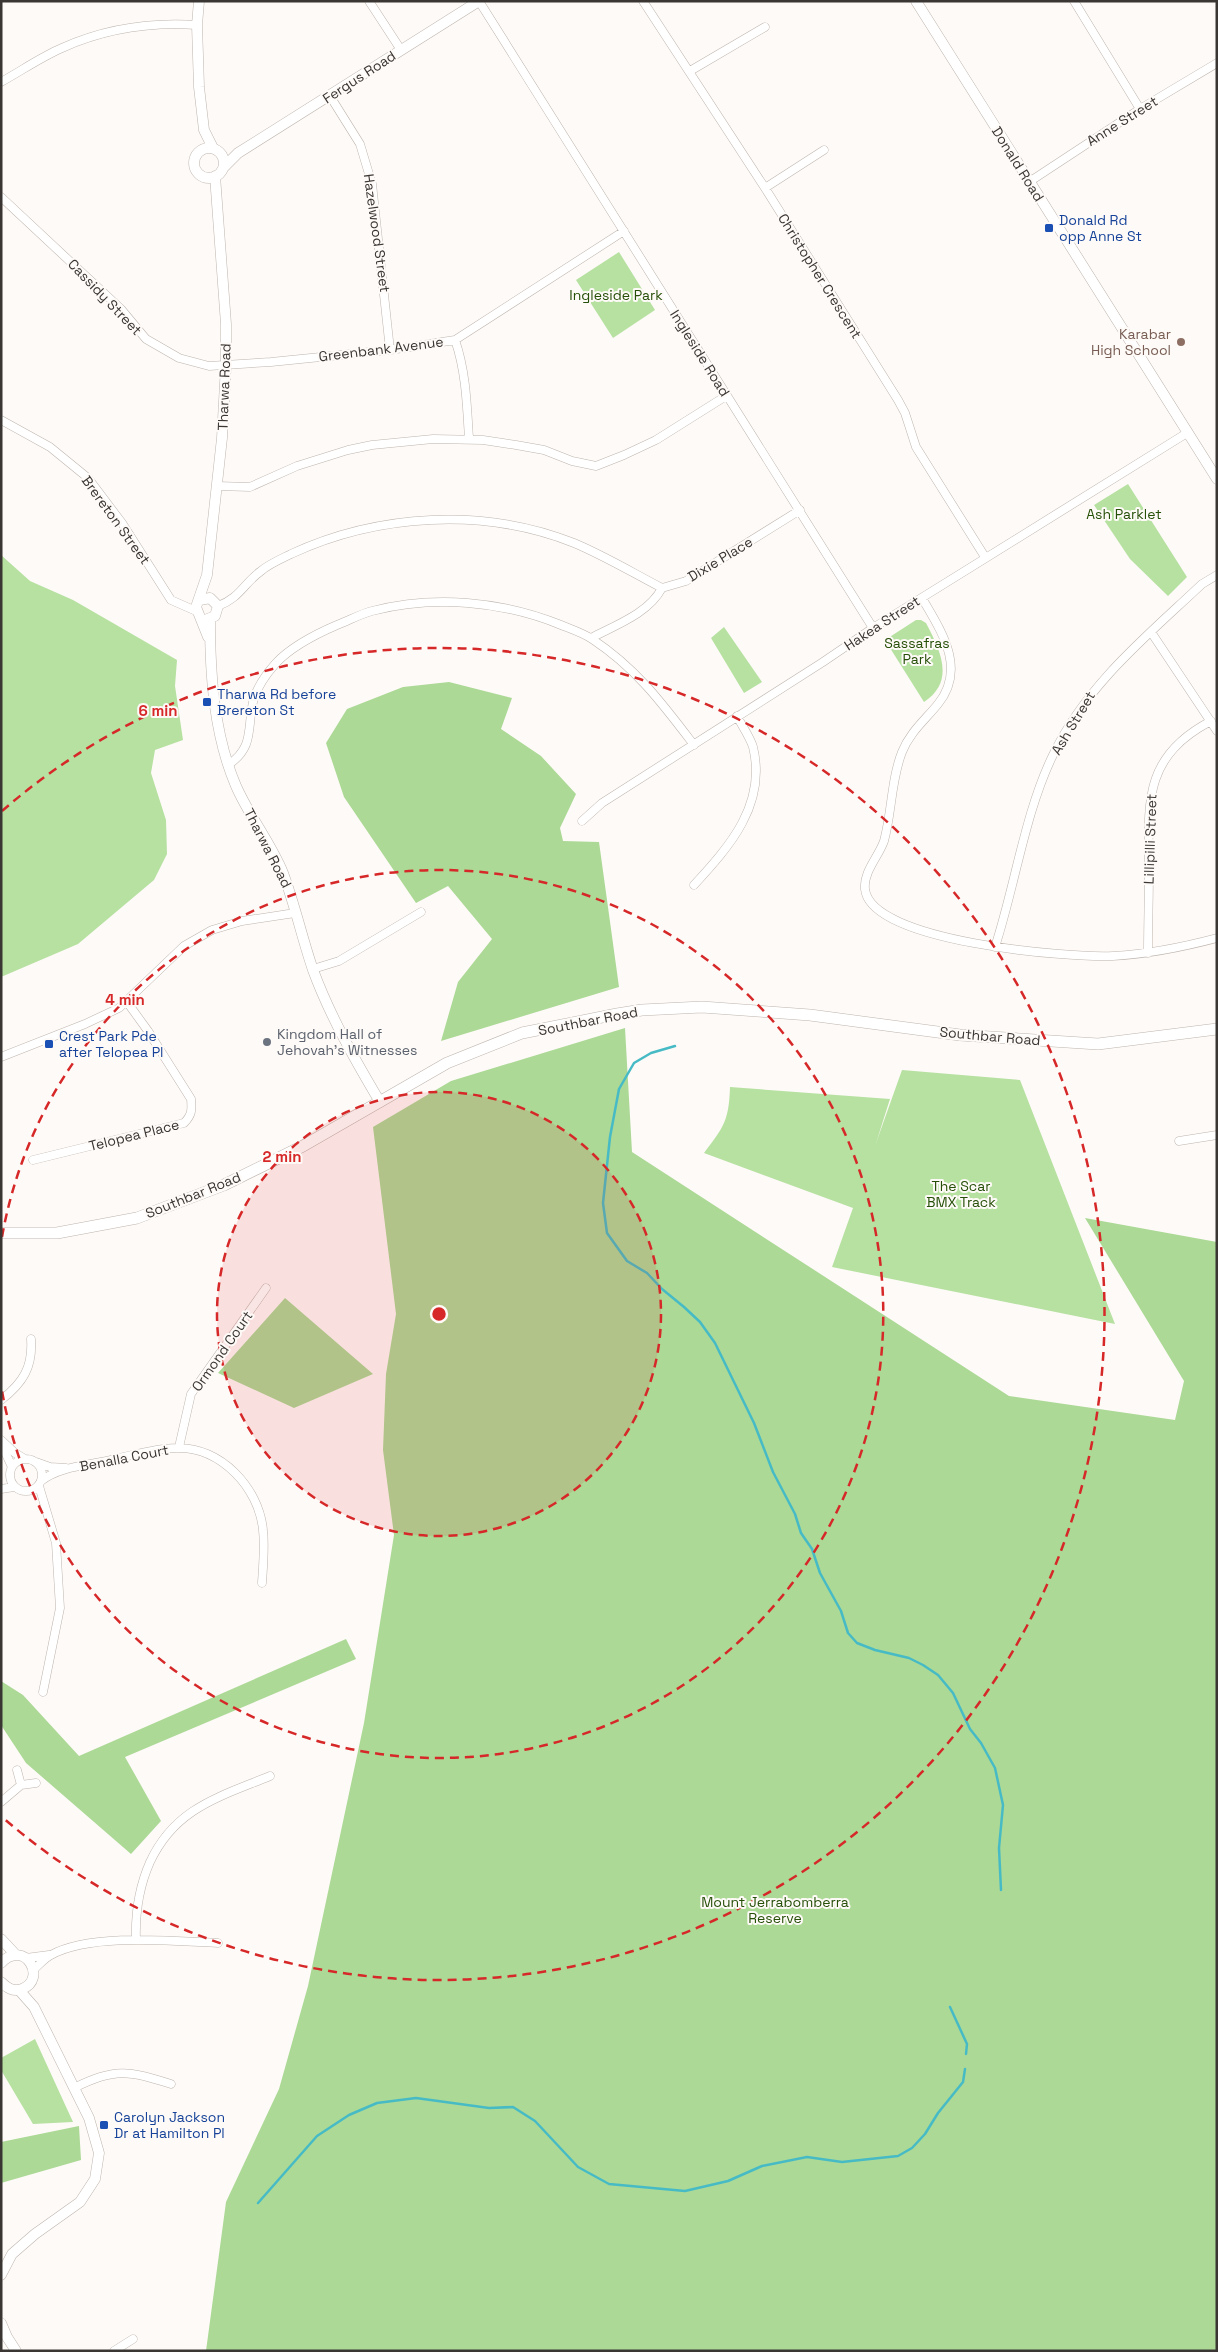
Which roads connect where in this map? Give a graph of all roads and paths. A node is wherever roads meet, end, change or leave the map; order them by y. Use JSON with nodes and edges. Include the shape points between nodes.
{"nodes":[{"id":1,"x":199,"y":1,"type":"edge"},
{"id":2,"x":369,"y":1,"type":"edge"},
{"id":3,"x":479,"y":1,"type":"edge"},
{"id":4,"x":643,"y":1,"type":"edge"},
{"id":5,"x":916,"y":1,"type":"edge"},
{"id":6,"x":1074,"y":1,"type":"edge"},
{"id":7,"x":197,"y":25,"type":"junction"},
{"id":8,"x":765,"y":27,"type":"dead end"},
{"id":9,"x":401,"y":50,"type":"junction"},
{"id":10,"x":1217,"y":63,"type":"edge"},
{"id":11,"x":690,"y":71,"type":"junction"},
{"id":12,"x":1,"y":82,"type":"edge"},
{"id":13,"x":330,"y":96,"type":"junction"},
{"id":14,"x":1140,"y":109,"type":"junction"},
{"id":15,"x":204,"y":130,"type":"junction"},
{"id":16,"x":217,"y":150,"type":"junction"},
{"id":17,"x":824,"y":150,"type":"dead end"},
{"id":18,"x":198,"y":152,"type":"junction"},
{"id":19,"x":238,"y":153,"type":"junction"},
{"id":20,"x":224,"y":167,"type":"junction"},
{"id":21,"x":215,"y":176,"type":"junction"},
{"id":22,"x":203,"y":177,"type":"junction"},
{"id":23,"x":1029,"y":182,"type":"junction"},
{"id":24,"x":765,"y":188,"type":"junction"},
{"id":25,"x":1,"y":196,"type":"edge"},
{"id":26,"x":215,"y":198,"type":"junction"},
{"id":27,"x":624,"y":231,"type":"junction"},
{"id":28,"x":455,"y":340,"type":"junction"},
{"id":29,"x":390,"y":350,"type":"junction"},
{"id":30,"x":226,"y":365,"type":"junction"},
{"id":31,"x":726,"y":396,"type":"junction"},
{"id":32,"x":1,"y":420,"type":"edge"},
{"id":33,"x":1187,"y":433,"type":"junction"},
{"id":34,"x":469,"y":439,"type":"junction"},
{"id":35,"x":1217,"y":479,"type":"edge"},
{"id":36,"x":217,"y":486,"type":"junction"},
{"id":37,"x":800,"y":510,"type":"junction"},
{"id":38,"x":985,"y":556,"type":"junction"},
{"id":39,"x":1217,"y":575,"type":"edge"},
{"id":40,"x":662,"y":588,"type":"junction"},
{"id":41,"x":922,"y":598,"type":"junction"},
{"id":42,"x":205,"y":599,"type":"junction"},
{"id":43,"x":218,"y":606,"type":"junction"},
{"id":44,"x":202,"y":616,"type":"junction"},
{"id":45,"x":872,"y":628,"type":"junction"},
{"id":46,"x":1151,"y":632,"type":"junction"},
{"id":47,"x":591,"y":638,"type":"junction"},
{"id":48,"x":737,"y":716,"type":"junction"},
{"id":49,"x":1211,"y":721,"type":"junction"},
{"id":50,"x":1217,"y":730,"type":"edge"},
{"id":51,"x":694,"y":745,"type":"junction"},
{"id":52,"x":228,"y":765,"type":"junction"},
{"id":53,"x":582,"y":821,"type":"dead end"},
{"id":54,"x":694,"y":884,"type":"dead end"},
{"id":55,"x":421,"y":912,"type":"dead end"},
{"id":56,"x":295,"y":913,"type":"junction"},
{"id":57,"x":1217,"y":938,"type":"edge"},
{"id":58,"x":994,"y":948,"type":"junction"},
{"id":59,"x":1148,"y":953,"type":"junction"},
{"id":60,"x":313,"y":970,"type":"junction"},
{"id":61,"x":126,"y":1002,"type":"junction"},
{"id":62,"x":1217,"y":1029,"type":"edge"},
{"id":63,"x":1,"y":1057,"type":"edge"},
{"id":64,"x":380,"y":1102,"type":"junction"},
{"id":65,"x":1217,"y":1135,"type":"edge"},
{"id":66,"x":1179,"y":1141,"type":"dead end"},
{"id":67,"x":33,"y":1160,"type":"dead end"},
{"id":68,"x":1,"y":1233,"type":"edge"},
{"id":69,"x":266,"y":1288,"type":"dead end"},
{"id":70,"x":31,"y":1339,"type":"dead end"},
{"id":71,"x":1,"y":1400,"type":"edge"},
{"id":72,"x":1,"y":1442,"type":"edge"},
{"id":73,"x":179,"y":1447,"type":"junction"},
{"id":74,"x":25,"y":1459,"type":"junction"},
{"id":75,"x":35,"y":1461,"type":"junction"},
{"id":76,"x":11,"y":1469,"type":"junction"},
{"id":77,"x":68,"y":1469,"type":"junction"},
{"id":78,"x":1,"y":1482,"type":"edge"},
{"id":79,"x":40,"y":1484,"type":"junction"},
{"id":80,"x":14,"y":1487,"type":"junction"},
{"id":81,"x":1,"y":1488,"type":"edge"},
{"id":82,"x":24,"y":1492,"type":"junction"},
{"id":83,"x":45,"y":1511,"type":"junction"},
{"id":84,"x":262,"y":1583,"type":"dead end"},
{"id":85,"x":43,"y":1692,"type":"dead end"},
{"id":86,"x":17,"y":1770,"type":"dead end"},
{"id":87,"x":270,"y":1776,"type":"dead end"},
{"id":88,"x":36,"y":1783,"type":"dead end"},
{"id":89,"x":20,"y":1785,"type":"junction"},
{"id":90,"x":1,"y":1802,"type":"edge"},
{"id":91,"x":2,"y":1940,"type":"edge"},
{"id":92,"x":136,"y":1940,"type":"junction"},
{"id":93,"x":218,"y":1943,"type":"dead end"},
{"id":94,"x":16,"y":1955,"type":"junction"},
{"id":95,"x":49,"y":1955,"type":"junction"},
{"id":96,"x":26,"y":1958,"type":"junction"},
{"id":97,"x":1,"y":1963,"type":"edge"},
{"id":98,"x":33,"y":1970,"type":"junction"},
{"id":99,"x":30,"y":1983,"type":"junction"},
{"id":100,"x":3,"y":1985,"type":"edge"},
{"id":101,"x":19,"y":1990,"type":"junction"},
{"id":102,"x":34,"y":2006,"type":"junction"},
{"id":103,"x":171,"y":2084,"type":"dead end"},
{"id":104,"x":74,"y":2088,"type":"junction"},
{"id":105,"x":1,"y":2275,"type":"edge"},
{"id":106,"x":1,"y":2323,"type":"edge"},
{"id":107,"x":133,"y":2339,"type":"dead end"},
{"id":108,"x":16,"y":2351,"type":"edge"},
{"id":109,"x":114,"y":2351,"type":"edge"}],
"edges":[{"from":1,"to":7,"type":"street"},
{"from":2,"to":9,"type":"street"},
{"from":3,"to":9,"type":"street","name":"Fergus Road"},
{"from":3,"to":27,"type":"street","name":"Ingleside Road"},
{"from":4,"to":11,"type":"street","name":"Christopher Crescent"},
{"from":5,"to":23,"type":"street","name":"Donald Road"},
{"from":6,"to":14,"type":"street"},
{"from":7,"to":12,"type":"street","via":[[170,23],[98,35],[61,48]]},
{"from":7,"to":15,"type":"street"},
{"from":8,"to":11,"type":"street"},
{"from":9,"to":13,"type":"street","name":"Fergus Road"},
{"from":10,"to":14,"type":"street","name":"Anne Street"},
{"from":11,"to":24,"type":"street","name":"Christopher Crescent"},
{"from":13,"to":19,"type":"street","name":"Fergus Road"},
{"from":13,"to":29,"type":"street","name":"Hazelwood Street","via":[[360,144],[372,184]]},
{"from":14,"to":23,"type":"street","name":"Anne Street"},
{"from":15,"to":16,"type":"street"},
{"from":15,"to":18,"type":"street"},
{"from":16,"to":18,"type":"street","via":[[205,148]]},
{"from":16,"to":19,"type":"street"},
{"from":16,"to":20,"type":"street","via":[[224,160]]},
{"from":17,"to":24,"type":"street"},
{"from":18,"to":22,"type":"street","via":[[194,166]]},
{"from":19,"to":20,"type":"street","name":"Fergus Road"},
{"from":20,"to":21,"type":"street"},
{"from":21,"to":22,"type":"street"},
{"from":21,"to":26,"type":"street","name":"Tharwa Road"},
{"from":22,"to":26,"type":"street","name":"Tharwa Road"},
{"from":23,"to":33,"type":"street","name":"Donald Road"},
{"from":24,"to":38,"type":"street","name":"Christopher Crescent","via":[[898,400],[916,447]]},
{"from":25,"to":30,"type":"street","name":"Cassidy Street","via":[[121,309],[146,339],[192,363]]},
{"from":26,"to":30,"type":"street","name":"Tharwa Road","via":[[226,324]]},
{"from":27,"to":28,"type":"street","name":"Greenbank Avenue"},
{"from":27,"to":31,"type":"street","name":"Ingleside Road"},
{"from":28,"to":29,"type":"street","name":"Greenbank Avenue"},
{"from":28,"to":34,"type":"street","via":[[460,352]]},
{"from":29,"to":30,"type":"street","name":"Greenbank Avenue"},
{"from":30,"to":36,"type":"street","name":"Tharwa Road"},
{"from":31,"to":34,"type":"street","via":[[656,440],[596,466],[544,450]]},
{"from":31,"to":37,"type":"street","name":"Ingleside Road"},
{"from":32,"to":44,"type":"street","name":"Brereton Street","via":[[50,447],[88,478],[122,523],[170,600]]},
{"from":33,"to":35,"type":"street","name":"Donald Road"},
{"from":33,"to":38,"type":"street","name":"Hakea Street"},
{"from":34,"to":36,"type":"street","via":[[372,445],[323,457],[250,487]]},
{"from":36,"to":42,"type":"street","name":"Tharwa Road"},
{"from":37,"to":40,"type":"street","name":"Dixie Place","via":[[686,581]]},
{"from":37,"to":45,"type":"street","name":"Ingleside Road"},
{"from":38,"to":41,"type":"street","name":"Hakea Street"},
{"from":39,"to":46,"type":"street","name":"Ash Street","via":[[1202,584]]},
{"from":40,"to":43,"type":"street","via":[[589,550],[535,531],[454,520],[417,520],[351,531],[290,555],[261,571],[235,598]]},
{"from":40,"to":47,"type":"street","via":[[655,601]]},
{"from":41,"to":45,"type":"street","name":"Hakea Street"},
{"from":41,"to":58,"type":"street","via":[[948,646],[952,671],[950,683],[938,703],[915,729],[901,754],[887,831],[882,848],[865,878],[866,895],[874,907],[888,916],[926,931]]},
{"from":42,"to":43,"type":"street"},
{"from":42,"to":44,"type":"street","name":"Tharwa Road"},
{"from":43,"to":44,"type":"street","via":[[217,613]]},
{"from":44,"to":52,"type":"street","name":"Tharwa Road","via":[[209,640],[218,727]]},
{"from":45,"to":48,"type":"street","name":"Hakea Street"},
{"from":46,"to":49,"type":"street"},
{"from":46,"to":58,"type":"street","name":"Ash Street","via":[[1094,688],[1052,756]]},
{"from":47,"to":51,"type":"street","via":[[645,682]]},
{"from":47,"to":52,"type":"street","via":[[537,616],[472,603],[432,602],[370,612],[299,644],[276,662],[255,696],[248,744]]},
{"from":48,"to":51,"type":"street","name":"Hakea Street"},
{"from":48,"to":54,"type":"street","via":[[753,746],[756,774],[751,808],[725,851]]},
{"from":49,"to":50,"type":"street"},
{"from":49,"to":59,"type":"street","name":"Lillipilli Street","via":[[1192,730],[1176,744],[1165,758],[1153,784],[1148,839]]},
{"from":51,"to":53,"type":"street","name":"Hakea Street","via":[[602,803]]},
{"from":52,"to":56,"type":"street","name":"Tharwa Road","via":[[256,826],[280,865]]},
{"from":55,"to":60,"type":"street","via":[[340,961]]},
{"from":56,"to":60,"type":"street","name":"Tharwa Road"},
{"from":56,"to":61,"type":"street","via":[[242,921],[212,930],[184,946]]},
{"from":57,"to":59,"type":"street"},
{"from":58,"to":59,"type":"street","via":[[1060,955]]},
{"from":60,"to":64,"type":"street","name":"Tharwa Road","via":[[340,1030]]},
{"from":61,"to":63,"type":"street","via":[[85,1024]]},
{"from":61,"to":67,"type":"street","name":"Telopea Place","via":[[191,1099],[189,1119],[184,1123]]},
{"from":62,"to":64,"type":"main road","name":"Southbar Road","via":[[1098,1044],[960,1035],[810,1015],[708,1007],[642,1010],[522,1033],[447,1063]]},
{"from":64,"to":68,"type":"main road","name":"Southbar Road","via":[[303,1146],[224,1185],[137,1218],[57,1233]]},
{"from":65,"to":66,"type":"street"},
{"from":69,"to":73,"type":"street","name":"Ormond Court","via":[[191,1394]]},
{"from":70,"to":71,"type":"street","via":[[32,1356],[18,1387]]},
{"from":72,"to":74,"type":"street"},
{"from":72,"to":76,"type":"street"},
{"from":73,"to":77,"type":"street","name":"Benalla Court"},
{"from":73,"to":84,"type":"street","name":"Benalla Court","via":[[216,1459],[230,1468],[248,1488],[257,1504],[264,1530]]},
{"from":74,"to":75,"type":"street"},
{"from":74,"to":76,"type":"street"},
{"from":75,"to":77,"type":"street","name":"Benalla Court"},
{"from":75,"to":79,"type":"street","via":[[42,1470]]},
{"from":76,"to":78,"type":"street"},
{"from":76,"to":80,"type":"street"},
{"from":77,"to":79,"type":"street","name":"Benalla Court","via":[[48,1476]]},
{"from":79,"to":82,"type":"street"},
{"from":79,"to":83,"type":"street"},
{"from":80,"to":81,"type":"street"},
{"from":80,"to":82,"type":"street"},
{"from":82,"to":83,"type":"street"},
{"from":83,"to":85,"type":"street","via":[[56,1543],[60,1602]]},
{"from":86,"to":89,"type":"street"},
{"from":87,"to":92,"type":"street","via":[[200,1806],[168,1831],[157,1846],[142,1880],[135,1920]]},
{"from":88,"to":89,"type":"street"},
{"from":89,"to":90,"type":"street"},
{"from":91,"to":94,"type":"street"},
{"from":91,"to":97,"type":"street"},
{"from":92,"to":93,"type":"street"},
{"from":92,"to":95,"type":"street","via":[[95,1942]]},
{"from":94,"to":96,"type":"street"},
{"from":94,"to":97,"type":"street"},
{"from":95,"to":96,"type":"street"},
{"from":95,"to":98,"type":"street"},
{"from":96,"to":98,"type":"street"},
{"from":98,"to":99,"type":"street"},
{"from":99,"to":101,"type":"street"},
{"from":99,"to":102,"type":"street"},
{"from":100,"to":101,"type":"street"},
{"from":101,"to":102,"type":"street"},
{"from":102,"to":104,"type":"street"},
{"from":103,"to":104,"type":"street","via":[[135,2073],[112,2072]]},
{"from":104,"to":105,"type":"street","via":[[89,2118],[99,2153],[95,2179],[80,2202],[12,2254]]},
{"from":106,"to":108,"type":"street"},
{"from":107,"to":109,"type":"street"}]}
